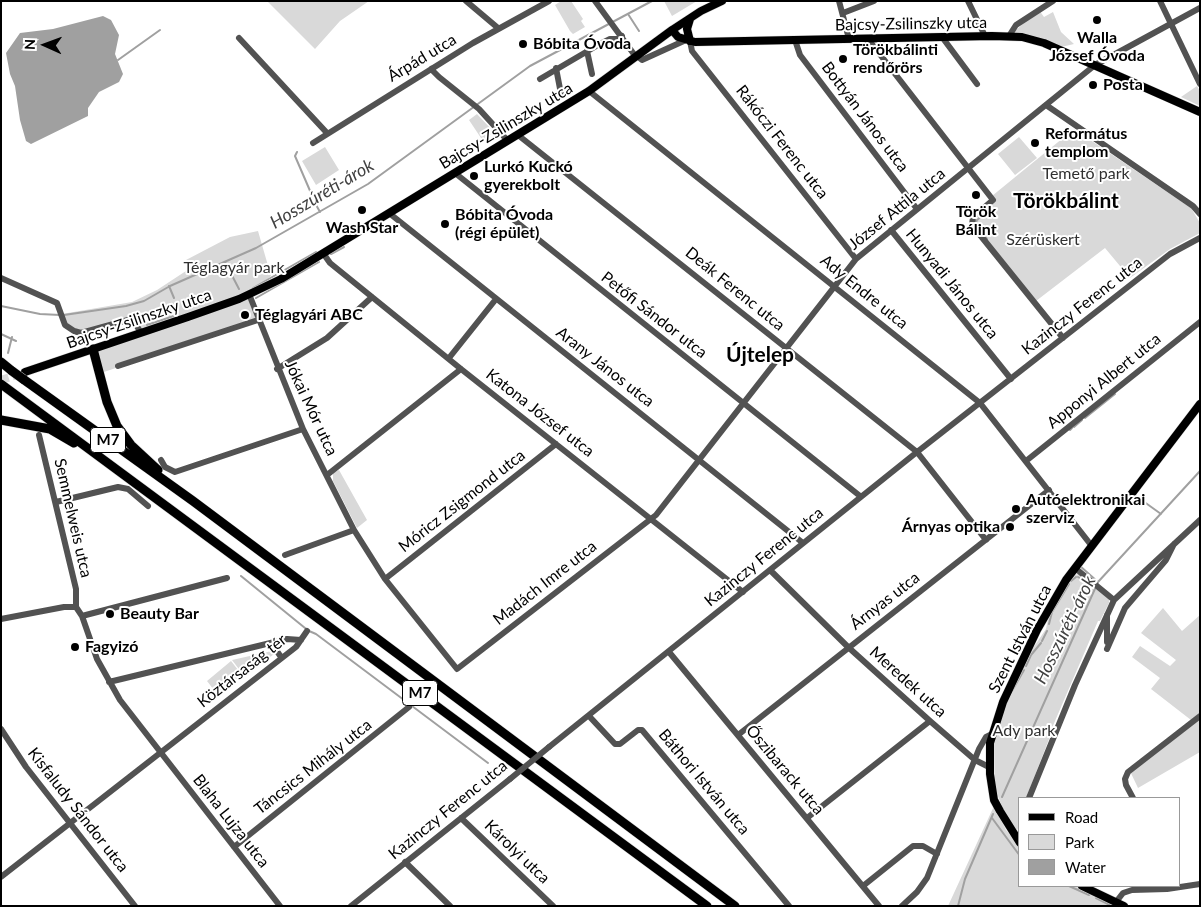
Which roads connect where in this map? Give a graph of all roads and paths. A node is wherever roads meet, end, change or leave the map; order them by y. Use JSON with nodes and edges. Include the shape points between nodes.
{"nodes":[{"id":1,"x":466,"y":1,"type":"edge"},
{"id":2,"x":549,"y":1,"type":"edge"},
{"id":3,"x":594,"y":1,"type":"edge"},
{"id":4,"x":722,"y":1,"type":"edge"},
{"id":5,"x":839,"y":1,"type":"edge"},
{"id":6,"x":874,"y":1,"type":"edge"},
{"id":7,"x":968,"y":1,"type":"edge"},
{"id":8,"x":1053,"y":1,"type":"edge"},
{"id":9,"x":1160,"y":1,"type":"edge"},
{"id":10,"x":1200,"y":8,"type":"edge"},
{"id":11,"x":843,"y":13,"type":"junction"},
{"id":12,"x":690,"y":19,"type":"junction"},
{"id":13,"x":1172,"y":23,"type":"junction"},
{"id":14,"x":498,"y":28,"type":"junction"},
{"id":15,"x":672,"y":30,"type":"junction"},
{"id":16,"x":622,"y":36,"type":"junction"},
{"id":17,"x":985,"y":36,"type":"junction"},
{"id":18,"x":1009,"y":36,"type":"junction"},
{"id":19,"x":942,"y":37,"type":"junction"},
{"id":20,"x":239,"y":38,"type":"dead end"},
{"id":21,"x":849,"y":39,"type":"junction"},
{"id":22,"x":868,"y":39,"type":"junction"},
{"id":23,"x":795,"y":40,"type":"junction"},
{"id":24,"x":688,"y":41,"type":"junction"},
{"id":25,"x":587,"y":50,"type":"junction"},
{"id":26,"x":636,"y":57,"type":"junction"},
{"id":27,"x":1095,"y":65,"type":"junction"},
{"id":28,"x":431,"y":68,"type":"junction"},
{"id":29,"x":556,"y":68,"type":"junction"},
{"id":30,"x":592,"y":74,"type":"dead end"},
{"id":31,"x":540,"y":79,"type":"dead end"},
{"id":32,"x":977,"y":84,"type":"dead end"},
{"id":33,"x":1200,"y":84,"type":"edge"},
{"id":34,"x":589,"y":91,"type":"junction"},
{"id":35,"x":561,"y":94,"type":"dead end"},
{"id":36,"x":1046,"y":105,"type":"junction"},
{"id":37,"x":1200,"y":112,"type":"edge"},
{"id":38,"x":327,"y":133,"type":"junction"},
{"id":39,"x":518,"y":135,"type":"junction"},
{"id":40,"x":508,"y":141,"type":"junction"},
{"id":41,"x":313,"y":143,"type":"dead end"},
{"id":42,"x":968,"y":169,"type":"junction"},
{"id":43,"x":455,"y":173,"type":"junction"},
{"id":44,"x":917,"y":208,"type":"junction"},
{"id":45,"x":389,"y":213,"type":"junction"},
{"id":46,"x":1200,"y":214,"type":"edge"},
{"id":47,"x":891,"y":230,"type":"junction"},
{"id":48,"x":1200,"y":238,"type":"edge"},
{"id":49,"x":323,"y":253,"type":"junction"},
{"id":50,"x":856,"y":259,"type":"junction"},
{"id":51,"x":1,"y":278,"type":"edge"},
{"id":52,"x":834,"y":286,"type":"junction"},
{"id":53,"x":249,"y":294,"type":"junction"},
{"id":54,"x":372,"y":297,"type":"junction"},
{"id":55,"x":496,"y":299,"type":"junction"},
{"id":56,"x":258,"y":320,"type":"junction"},
{"id":57,"x":1200,"y":322,"type":"edge"},
{"id":58,"x":140,"y":333,"type":"junction"},
{"id":59,"x":1063,"y":338,"type":"junction"},
{"id":60,"x":787,"y":348,"type":"junction"},
{"id":61,"x":93,"y":349,"type":"junction"},
{"id":62,"x":449,"y":358,"type":"junction"},
{"id":63,"x":1,"y":362,"type":"edge"},
{"id":64,"x":118,"y":366,"type":"dead end"},
{"id":65,"x":277,"y":369,"type":"junction"},
{"id":66,"x":461,"y":369,"type":"junction"},
{"id":67,"x":24,"y":376,"type":"junction"},
{"id":68,"x":1011,"y":379,"type":"junction"},
{"id":69,"x":2,"y":385,"type":"edge"},
{"id":70,"x":980,"y":403,"type":"junction"},
{"id":71,"x":744,"y":404,"type":"junction"},
{"id":72,"x":1200,"y":404,"type":"edge"},
{"id":73,"x":1,"y":420,"type":"edge"},
{"id":74,"x":303,"y":429,"type":"junction"},
{"id":75,"x":38,"y":435,"type":"dead end"},
{"id":76,"x":556,"y":444,"type":"junction"},
{"id":77,"x":917,"y":452,"type":"junction"},
{"id":78,"x":161,"y":460,"type":"dead end"},
{"id":79,"x":701,"y":461,"type":"junction"},
{"id":80,"x":1026,"y":461,"type":"junction"},
{"id":81,"x":327,"y":475,"type":"junction"},
{"id":82,"x":136,"y":482,"type":"junction"},
{"id":83,"x":1049,"y":490,"type":"junction"},
{"id":84,"x":860,"y":496,"type":"junction"},
{"id":85,"x":193,"y":501,"type":"junction"},
{"id":86,"x":56,"y":502,"type":"junction"},
{"id":87,"x":148,"y":506,"type":"dead end"},
{"id":88,"x":652,"y":518,"type":"junction"},
{"id":89,"x":1200,"y":520,"type":"edge"},
{"id":90,"x":354,"y":530,"type":"junction"},
{"id":91,"x":986,"y":540,"type":"junction"},
{"id":92,"x":1175,"y":542,"type":"junction"},
{"id":93,"x":803,"y":543,"type":"junction"},
{"id":94,"x":1091,"y":545,"type":"junction"},
{"id":95,"x":285,"y":556,"type":"dead end"},
{"id":96,"x":1075,"y":568,"type":"junction"},
{"id":97,"x":770,"y":570,"type":"junction"},
{"id":98,"x":227,"y":578,"type":"dead end"},
{"id":99,"x":386,"y":579,"type":"junction"},
{"id":100,"x":743,"y":592,"type":"junction"},
{"id":101,"x":1114,"y":600,"type":"junction"},
{"id":102,"x":76,"y":607,"type":"junction"},
{"id":103,"x":1107,"y":614,"type":"junction"},
{"id":104,"x":82,"y":616,"type":"junction"},
{"id":105,"x":1,"y":619,"type":"edge"},
{"id":106,"x":307,"y":631,"type":"dead end"},
{"id":107,"x":301,"y":640,"type":"junction"},
{"id":108,"x":272,"y":644,"type":"junction"},
{"id":109,"x":848,"y":647,"type":"junction"},
{"id":110,"x":668,"y":652,"type":"junction"},
{"id":111,"x":282,"y":657,"type":"junction"},
{"id":112,"x":457,"y":669,"type":"joint"},
{"id":113,"x":109,"y":682,"type":"junction"},
{"id":114,"x":409,"y":707,"type":"dead end"},
{"id":115,"x":589,"y":716,"type":"junction"},
{"id":116,"x":1200,"y":716,"type":"edge"},
{"id":117,"x":930,"y":721,"type":"junction"},
{"id":118,"x":1,"y":729,"type":"edge"},
{"id":119,"x":738,"y":734,"type":"junction"},
{"id":120,"x":992,"y":734,"type":"junction"},
{"id":121,"x":161,"y":754,"type":"junction"},
{"id":122,"x":975,"y":760,"type":"junction"},
{"id":123,"x":989,"y":767,"type":"junction"},
{"id":124,"x":1029,"y":797,"type":"edge"},
{"id":125,"x":1132,"y":797,"type":"edge"},
{"id":126,"x":461,"y":818,"type":"junction"},
{"id":127,"x":807,"y":818,"type":"junction"},
{"id":128,"x":70,"y":824,"type":"junction"},
{"id":129,"x":1018,"y":840,"type":"edge"},
{"id":130,"x":234,"y":847,"type":"junction"},
{"id":131,"x":937,"y":854,"type":"junction"},
{"id":132,"x":405,"y":862,"type":"junction"},
{"id":133,"x":1,"y":877,"type":"edge"},
{"id":134,"x":704,"y":883,"type":"junction"},
{"id":135,"x":1200,"y":884,"type":"edge"},
{"id":136,"x":863,"y":886,"type":"junction"},
{"id":137,"x":1181,"y":886,"type":"edge"},
{"id":138,"x":1084,"y":887,"type":"edge"},
{"id":139,"x":1166,"y":887,"type":"edge"},
{"id":140,"x":1120,"y":904,"type":"edge"},
{"id":141,"x":135,"y":906,"type":"edge"},
{"id":142,"x":280,"y":906,"type":"edge"},
{"id":143,"x":351,"y":906,"type":"edge"},
{"id":144,"x":450,"y":906,"type":"edge"},
{"id":145,"x":553,"y":906,"type":"edge"},
{"id":146,"x":707,"y":906,"type":"edge"},
{"id":147,"x":735,"y":906,"type":"edge"},
{"id":148,"x":742,"y":906,"type":"edge"},
{"id":149,"x":789,"y":906,"type":"edge"},
{"id":150,"x":879,"y":906,"type":"edge"},
{"id":151,"x":902,"y":906,"type":"edge"}],
"edges":[{"from":1,"to":14,"type":"street"},
{"from":2,"to":14,"type":"street","name":"Árpád utca"},
{"from":3,"to":16,"type":"street"},
{"from":4,"to":12,"type":"main road","name":"Bajcsy-Zsilinszky utca"},
{"from":5,"to":11,"type":"street"},
{"from":6,"to":11,"type":"street"},
{"from":7,"to":17,"type":"street"},
{"from":8,"to":18,"type":"street","via":[[1016,25]]},
{"from":9,"to":13,"type":"street"},
{"from":10,"to":13,"type":"street","name":"József Attila utca"},
{"from":11,"to":21,"type":"street"},
{"from":12,"to":15,"type":"main road","name":"Bajcsy-Zsilinszky utca"},
{"from":12,"to":24,"type":"main road"},
{"from":13,"to":27,"type":"street","name":"József Attila utca"},
{"from":13,"to":33,"type":"street"},
{"from":14,"to":28,"type":"street","name":"Árpád utca"},
{"from":15,"to":24,"type":"main road"},
{"from":15,"to":26,"type":"main road","name":"Bajcsy-Zsilinszky utca"},
{"from":16,"to":25,"type":"street"},
{"from":16,"to":26,"type":"street"},
{"from":17,"to":18,"type":"main road","name":"Bajcsy-Zsilinszky utca"},
{"from":17,"to":19,"type":"main road","name":"Bajcsy-Zsilinszky utca"},
{"from":18,"to":27,"type":"main road","name":"Bajcsy-Zsilinszky utca","via":[[1044,43]]},
{"from":19,"to":22,"type":"main road","name":"Bajcsy-Zsilinszky utca"},
{"from":19,"to":32,"type":"street"},
{"from":20,"to":38,"type":"street"},
{"from":21,"to":22,"type":"main road","name":"Bajcsy-Zsilinszky utca"},
{"from":21,"to":23,"type":"main road","name":"Bajcsy-Zsilinszky utca"},
{"from":22,"to":42,"type":"street"},
{"from":23,"to":24,"type":"main road","name":"Bajcsy-Zsilinszky utca"},
{"from":23,"to":44,"type":"street","name":"Bottyán János utca","via":[[800,55]]},
{"from":24,"to":26,"type":"street","via":[[642,60]]},
{"from":24,"to":50,"type":"street","name":"Rákóczi Ferenc utca","via":[[692,51]]},
{"from":25,"to":29,"type":"street"},
{"from":25,"to":30,"type":"street"},
{"from":26,"to":34,"type":"main road","name":"Bajcsy-Zsilinszky utca"},
{"from":27,"to":36,"type":"street","name":"József Attila utca"},
{"from":27,"to":37,"type":"main road","name":"Bajcsy-Zsilinszky utca"},
{"from":28,"to":38,"type":"street","name":"Árpád utca"},
{"from":28,"to":40,"type":"street","via":[[479,109]]},
{"from":29,"to":31,"type":"street"},
{"from":29,"to":35,"type":"street"},
{"from":34,"to":39,"type":"main road","name":"Bajcsy-Zsilinszky utca"},
{"from":34,"to":52,"type":"street","name":"Ady Endre utca"},
{"from":36,"to":42,"type":"street","name":"József Attila utca"},
{"from":36,"to":46,"type":"street"},
{"from":38,"to":41,"type":"street","name":"Árpád utca"},
{"from":39,"to":40,"type":"main road","name":"Bajcsy-Zsilinszky utca"},
{"from":39,"to":60,"type":"street","name":"Deák Ferenc utca"},
{"from":40,"to":43,"type":"main road","name":"Bajcsy-Zsilinszky utca"},
{"from":42,"to":44,"type":"street","name":"József Attila utca"},
{"from":42,"to":59,"type":"street","via":[[993,200],[973,217],[972,225]]},
{"from":43,"to":45,"type":"main road","name":"Bajcsy-Zsilinszky utca"},
{"from":43,"to":71,"type":"street","name":"Petőfi Sándor utca"},
{"from":44,"to":47,"type":"street","name":"József Attila utca"},
{"from":45,"to":49,"type":"main road","name":"Bajcsy-Zsilinszky utca"},
{"from":45,"to":55,"type":"street","name":"Arany János utca"},
{"from":47,"to":50,"type":"street","name":"József Attila utca"},
{"from":47,"to":68,"type":"street","name":"Hunyadi János utca"},
{"from":48,"to":59,"type":"street","name":"Kazinczy Ferenc utca","via":[[1170,254]]},
{"from":49,"to":53,"type":"main road","name":"Bajcsy-Zsilinszky utca"},
{"from":49,"to":54,"type":"street","name":"Katona József utca","via":[[330,263]]},
{"from":50,"to":52,"type":"street","name":"József Attila utca"},
{"from":51,"to":58,"type":"street","via":[[57,303],[69,329],[81,333],[128,320],[135,323]]},
{"from":52,"to":60,"type":"street","name":"József Attila utca"},
{"from":52,"to":70,"type":"street","name":"Ady Endre utca"},
{"from":53,"to":56,"type":"street","name":"Jókai Mór utca"},
{"from":53,"to":58,"type":"main road","name":"Bajcsy-Zsilinszky utca"},
{"from":54,"to":62,"type":"street","name":"Katona József utca"},
{"from":54,"to":65,"type":"street","via":[[326,338]]},
{"from":55,"to":62,"type":"street"},
{"from":55,"to":79,"type":"street","name":"Arany János utca"},
{"from":56,"to":64,"type":"street"},
{"from":56,"to":65,"type":"street","name":"Jókai Mór utca"},
{"from":57,"to":80,"type":"street","name":"Apponyi Albert utca"},
{"from":58,"to":61,"type":"main road","name":"Bajcsy-Zsilinszky utca"},
{"from":59,"to":68,"type":"street","name":"Kazinczy Ferenc utca"},
{"from":60,"to":71,"type":"street","name":"József Attila utca"},
{"from":60,"to":77,"type":"street","name":"Deák Ferenc utca"},
{"from":61,"to":67,"type":"main road","name":"Bajcsy-Zsilinszky utca"},
{"from":61,"to":85,"type":"highway","via":[[117,426],[142,456],[184,489]]},
{"from":62,"to":66,"type":"street","name":"Katona József utca"},
{"from":63,"to":67,"type":"highway","number":"M7","bridge":true},
{"from":65,"to":74,"type":"street","name":"Jókai Mór utca"},
{"from":66,"to":76,"type":"street","name":"Katona József utca"},
{"from":66,"to":81,"type":"street"},
{"from":67,"to":85,"type":"highway","number":"M7"},
{"from":68,"to":70,"type":"street","name":"Kazinczy Ferenc utca"},
{"from":69,"to":82,"type":"highway","number":"M7"},
{"from":70,"to":77,"type":"street","name":"Kazinczy Ferenc utca"},
{"from":70,"to":80,"type":"street","name":"Ady Endre utca"},
{"from":71,"to":79,"type":"street","name":"József Attila utca"},
{"from":71,"to":84,"type":"street","name":"Petőfi Sándor utca"},
{"from":72,"to":94,"type":"main road","name":"Szent István utca"},
{"from":73,"to":82,"type":"highway","via":[[50,429]]},
{"from":74,"to":78,"type":"street","via":[[175,472],[165,467]]},
{"from":74,"to":81,"type":"street","name":"Jókai Mór utca"},
{"from":75,"to":86,"type":"street","name":"Semmelweis utca"},
{"from":76,"to":88,"type":"street","name":"Katona József utca"},
{"from":76,"to":99,"type":"street","name":"Móricz Zsigmond utca"},
{"from":77,"to":84,"type":"street","name":"Kazinczy Ferenc utca"},
{"from":77,"to":91,"type":"street","name":"Deák Ferenc utca"},
{"from":79,"to":88,"type":"street","name":"József Attila utca"},
{"from":79,"to":93,"type":"street","name":"Arany János utca"},
{"from":80,"to":83,"type":"street","name":"Ady Endre utca"},
{"from":81,"to":90,"type":"street","name":"Jókai Mór utca"},
{"from":82,"to":146,"type":"highway","number":"M7"},
{"from":83,"to":91,"type":"street","name":"Árnyas utca"},
{"from":83,"to":94,"type":"street","name":"Ady Endre utca"},
{"from":84,"to":93,"type":"street","name":"Kazinczy Ferenc utca"},
{"from":85,"to":134,"type":"highway","number":"M7"},
{"from":86,"to":87,"type":"street","via":[[118,488],[128,489]]},
{"from":86,"to":102,"type":"street","name":"Semmelweis utca","via":[[76,589]]},
{"from":88,"to":100,"type":"street","name":"Katona József utca"},
{"from":88,"to":112,"type":"street","name":"Madách Imre utca"},
{"from":89,"to":92,"type":"street"},
{"from":90,"to":95,"type":"street"},
{"from":90,"to":99,"type":"street","name":"Jókai Mór utca"},
{"from":91,"to":109,"type":"street","name":"Árnyas utca"},
{"from":92,"to":101,"type":"street"},
{"from":92,"to":103,"type":"street","via":[[1166,560],[1125,608],[1108,646]]},
{"from":93,"to":97,"type":"street","name":"Kazinczy Ferenc utca"},
{"from":94,"to":96,"type":"main road","name":"Szent István utca"},
{"from":96,"to":101,"type":"street"},
{"from":96,"to":120,"type":"main road","name":"Szent István utca","via":[[1050,606],[1024,656]]},
{"from":97,"to":100,"type":"street","name":"Kazinczy Ferenc utca"},
{"from":97,"to":109,"type":"street","name":"Meredek utca"},
{"from":98,"to":104,"type":"street"},
{"from":99,"to":112,"type":"street","name":"Jókai Mór utca"},
{"from":100,"to":110,"type":"street","name":"Kazinczy Ferenc utca"},
{"from":101,"to":103,"type":"street"},
{"from":102,"to":104,"type":"street"},
{"from":102,"to":105,"type":"street"},
{"from":103,"to":124,"type":"street"},
{"from":104,"to":113,"type":"street"},
{"from":106,"to":107,"type":"street"},
{"from":107,"to":108,"type":"street","name":"Köztársaság tér","via":[[287,639]]},
{"from":107,"to":111,"type":"street","name":"Köztársaság tér"},
{"from":108,"to":111,"type":"street"},
{"from":108,"to":113,"type":"street","name":"Köztársaság tér"},
{"from":109,"to":117,"type":"street","name":"Meredek utca"},
{"from":109,"to":119,"type":"street","name":"Árnyas utca"},
{"from":110,"to":115,"type":"street","name":"Kazinczy Ferenc utca"},
{"from":110,"to":119,"type":"street","name":"Őszibarack utca"},
{"from":111,"to":121,"type":"street","name":"Köztársaság tér"},
{"from":113,"to":121,"type":"street"},
{"from":114,"to":130,"type":"street","name":"Táncsics Mihály utca"},
{"from":115,"to":126,"type":"street","name":"Kazinczy Ferenc utca","bridge":true},
{"from":115,"to":149,"type":"street","name":"Báthori István utca","via":[[616,744],[642,730]]},
{"from":116,"to":125,"type":"street","via":[[1128,772],[1125,779]]},
{"from":117,"to":122,"type":"street","name":"Meredek utca"},
{"from":117,"to":127,"type":"street"},
{"from":118,"to":128,"type":"street","name":"Kisfaludy Sándor utca"},
{"from":119,"to":127,"type":"street","name":"Őszibarack utca"},
{"from":120,"to":122,"type":"street","name":"Szent István utca","via":[[986,737]]},
{"from":120,"to":123,"type":"main road"},
{"from":121,"to":128,"type":"street","name":"Köztársaság tér"},
{"from":121,"to":130,"type":"street","name":"Blaha Lujza utca"},
{"from":122,"to":123,"type":"street","name":"Meredek utca"},
{"from":122,"to":131,"type":"street","name":"Szent István utca"},
{"from":123,"to":129,"type":"main road","via":[[994,800]]},
{"from":126,"to":132,"type":"street","name":"Kazinczy Ferenc utca"},
{"from":126,"to":145,"type":"street","name":"Károlyi utca"},
{"from":127,"to":136,"type":"street","name":"Őszibarack utca"},
{"from":128,"to":133,"type":"street","name":"Köztársaság tér"},
{"from":128,"to":141,"type":"street","name":"Kisfaludy Sándor utca"},
{"from":130,"to":142,"type":"street","name":"Blaha Lujza utca"},
{"from":131,"to":136,"type":"street","via":[[923,846],[913,846]]},
{"from":131,"to":151,"type":"street","name":"Szent István utca","via":[[923,886]]},
{"from":132,"to":143,"type":"street","name":"Kazinczy Ferenc utca"},
{"from":132,"to":144,"type":"street"},
{"from":134,"to":147,"type":"highway","number":"M7"},
{"from":134,"to":148,"type":"highway"},
{"from":135,"to":137,"type":"street"},
{"from":136,"to":150,"type":"street","name":"Őszibarack utca"},
{"from":138,"to":140,"type":"main road"},
{"from":139,"to":140,"type":"street","via":[[1127,892]]}]}
